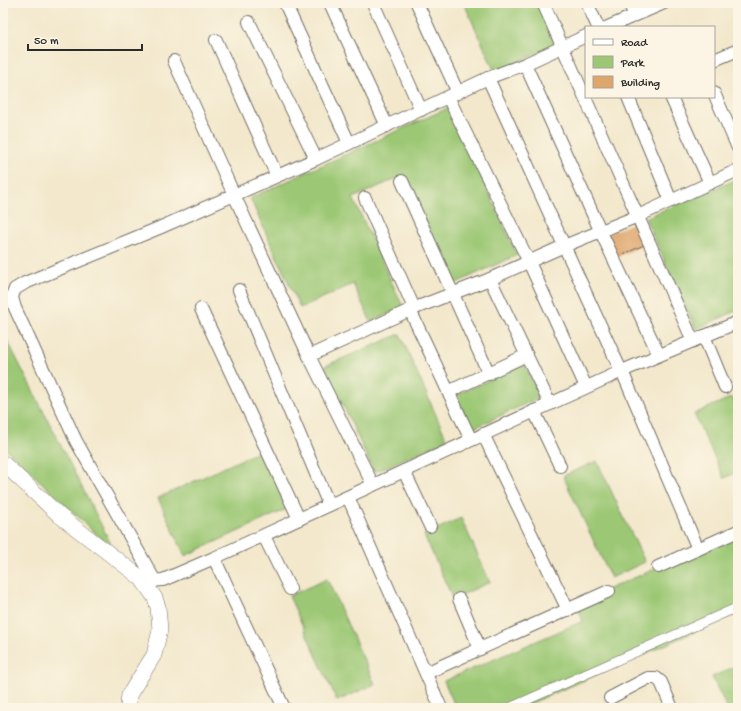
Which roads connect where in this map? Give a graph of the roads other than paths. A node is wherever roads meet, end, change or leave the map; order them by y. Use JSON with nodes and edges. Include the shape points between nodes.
{"nodes":[{"id":1,"x":285,"y":3,"type":"edge"},
{"id":2,"x":330,"y":3,"type":"edge"},
{"id":3,"x":373,"y":3,"type":"edge"},
{"id":4,"x":417,"y":3,"type":"edge"},
{"id":5,"x":543,"y":3,"type":"edge"},
{"id":6,"x":587,"y":3,"type":"edge"},
{"id":7,"x":629,"y":3,"type":"edge"},
{"id":8,"x":664,"y":3,"type":"edge"},
{"id":9,"x":635,"y":15,"type":"junction"},
{"id":10,"x":250,"y":22,"type":"dead end"},
{"id":11,"x":598,"y":26,"type":"edge"},
{"id":12,"x":610,"y":26,"type":"edge"},
{"id":13,"x":585,"y":36,"type":"edge"},
{"id":14,"x":216,"y":40,"type":"dead end"},
{"id":15,"x":562,"y":46,"type":"junction"},
{"id":16,"x":738,"y":50,"type":"edge"},
{"id":17,"x":715,"y":60,"type":"edge"},
{"id":18,"x":174,"y":61,"type":"dead end"},
{"id":19,"x":524,"y":64,"type":"junction"},
{"id":20,"x":488,"y":78,"type":"junction"},
{"id":21,"x":453,"y":95,"type":"junction"},
{"id":22,"x":715,"y":95,"type":"edge"},
{"id":23,"x":585,"y":97,"type":"edge"},
{"id":24,"x":585,"y":98,"type":"edge"},
{"id":25,"x":630,"y":98,"type":"edge"},
{"id":26,"x":671,"y":98,"type":"edge"},
{"id":27,"x":421,"y":110,"type":"junction"},
{"id":28,"x":387,"y":126,"type":"junction"},
{"id":29,"x":349,"y":143,"type":"junction"},
{"id":30,"x":738,"y":148,"type":"edge"},
{"id":31,"x":316,"y":159,"type":"junction"},
{"id":32,"x":738,"y":170,"type":"edge"},
{"id":33,"x":277,"y":176,"type":"junction"},
{"id":34,"x":402,"y":181,"type":"dead end"},
{"id":35,"x":710,"y":183,"type":"junction"},
{"id":36,"x":234,"y":195,"type":"junction"},
{"id":37,"x":365,"y":198,"type":"dead end"},
{"id":38,"x":671,"y":201,"type":"junction"},
{"id":39,"x":638,"y":216,"type":"junction"},
{"id":40,"x":600,"y":230,"type":"junction"},
{"id":41,"x":564,"y":246,"type":"junction"},
{"id":42,"x":529,"y":262,"type":"junction"},
{"id":43,"x":490,"y":279,"type":"junction"},
{"id":44,"x":239,"y":290,"type":"dead end"},
{"id":45,"x":452,"y":294,"type":"junction"},
{"id":46,"x":201,"y":309,"type":"dead end"},
{"id":47,"x":412,"y":309,"type":"junction"},
{"id":48,"x":738,"y":322,"type":"edge"},
{"id":49,"x":699,"y":339,"type":"junction"},
{"id":50,"x":527,"y":355,"type":"junction"},
{"id":51,"x":659,"y":355,"type":"junction"},
{"id":52,"x":309,"y":356,"type":"junction"},
{"id":53,"x":622,"y":371,"type":"junction"},
{"id":54,"x":489,"y":374,"type":"junction"},
{"id":55,"x":586,"y":387,"type":"junction"},
{"id":56,"x":725,"y":387,"type":"dead end"},
{"id":57,"x":448,"y":392,"type":"junction"},
{"id":58,"x":550,"y":404,"type":"junction"},
{"id":59,"x":534,"y":411,"type":"junction"},
{"id":60,"x":484,"y":434,"type":"junction"},
{"id":61,"x":471,"y":440,"type":"junction"},
{"id":62,"x":3,"y":463,"type":"edge"},
{"id":63,"x":560,"y":466,"type":"dead end"},
{"id":64,"x":404,"y":471,"type":"junction"},
{"id":65,"x":373,"y":485,"type":"junction"},
{"id":66,"x":348,"y":497,"type":"junction"},
{"id":67,"x":329,"y":505,"type":"junction"},
{"id":68,"x":299,"y":520,"type":"junction"},
{"id":69,"x":430,"y":526,"type":"dead end"},
{"id":70,"x":738,"y":531,"type":"edge"},
{"id":71,"x":264,"y":536,"type":"junction"},
{"id":72,"x":698,"y":549,"type":"junction"},
{"id":73,"x":214,"y":558,"type":"junction"},
{"id":74,"x":658,"y":567,"type":"dead end"},
{"id":75,"x":148,"y":580,"type":"junction"},
{"id":76,"x":290,"y":589,"type":"dead end"},
{"id":77,"x":609,"y":591,"type":"dead end"},
{"id":78,"x":459,"y":599,"type":"dead end"},
{"id":79,"x":738,"y":607,"type":"edge"},
{"id":80,"x":568,"y":610,"type":"junction"},
{"id":81,"x":480,"y":649,"type":"junction"},
{"id":82,"x":426,"y":673,"type":"junction"},
{"id":83,"x":610,"y":698,"type":"dead end"},
{"id":84,"x":130,"y":708,"type":"edge"},
{"id":85,"x":284,"y":708,"type":"edge"},
{"id":86,"x":441,"y":708,"type":"edge"},
{"id":87,"x":510,"y":708,"type":"edge"},
{"id":88,"x":672,"y":708,"type":"edge"}],
"edges":[{"from":1,"to":29,"type":"street"},
{"from":2,"to":28,"type":"street"},
{"from":3,"to":27,"type":"street"},
{"from":4,"to":21,"type":"street"},
{"from":5,"to":15,"type":"street"},
{"from":6,"to":11,"type":"street"},
{"from":7,"to":9,"type":"street"},
{"from":8,"to":9,"type":"street"},
{"from":9,"to":12,"type":"street"},
{"from":10,"to":31,"type":"street"},
{"from":13,"to":15,"type":"street"},
{"from":14,"to":33,"type":"street"},
{"from":15,"to":19,"type":"street"},
{"from":15,"to":23,"type":"street"},
{"from":16,"to":17,"type":"street"},
{"from":18,"to":36,"type":"street"},
{"from":19,"to":20,"type":"street"},
{"from":19,"to":40,"type":"street"},
{"from":20,"to":21,"type":"street"},
{"from":20,"to":41,"type":"street"},
{"from":21,"to":27,"type":"street"},
{"from":21,"to":42,"type":"street"},
{"from":22,"to":30,"type":"street"},
{"from":24,"to":39,"type":"street"},
{"from":25,"to":38,"type":"street"},
{"from":26,"to":35,"type":"street"},
{"from":27,"to":28,"type":"street"},
{"from":28,"to":29,"type":"street"},
{"from":29,"to":31,"type":"street"},
{"from":31,"to":33,"type":"street"},
{"from":32,"to":35,"type":"street"},
{"from":33,"to":36,"type":"street"},
{"from":34,"to":45,"type":"street"},
{"from":35,"to":38,"type":"street"},
{"from":36,"to":52,"type":"street"},
{"from":36,"to":75,"type":"street","via":[[21,284],[12,294],[76,441]]},
{"from":37,"to":47,"type":"street"},
{"from":38,"to":39,"type":"street"},
{"from":39,"to":40,"type":"street"},
{"from":39,"to":49,"type":"street"},
{"from":40,"to":41,"type":"street"},
{"from":40,"to":51,"type":"street"},
{"from":41,"to":42,"type":"street"},
{"from":41,"to":53,"type":"street"},
{"from":42,"to":43,"type":"street"},
{"from":42,"to":55,"type":"street"},
{"from":43,"to":45,"type":"street"},
{"from":43,"to":50,"type":"street"},
{"from":44,"to":67,"type":"street"},
{"from":45,"to":47,"type":"street"},
{"from":45,"to":54,"type":"street"},
{"from":46,"to":68,"type":"street"},
{"from":47,"to":52,"type":"street"},
{"from":47,"to":57,"type":"street"},
{"from":48,"to":49,"type":"street"},
{"from":49,"to":51,"type":"street"},
{"from":49,"to":56,"type":"street"},
{"from":50,"to":54,"type":"street"},
{"from":50,"to":58,"type":"street"},
{"from":51,"to":53,"type":"street"},
{"from":52,"to":65,"type":"street"},
{"from":53,"to":55,"type":"street"},
{"from":53,"to":72,"type":"street"},
{"from":54,"to":57,"type":"street"},
{"from":55,"to":58,"type":"street"},
{"from":57,"to":61,"type":"street"},
{"from":58,"to":59,"type":"street"},
{"from":59,"to":60,"type":"street"},
{"from":59,"to":63,"type":"street"},
{"from":60,"to":61,"type":"street"},
{"from":60,"to":80,"type":"street"},
{"from":61,"to":64,"type":"street"},
{"from":62,"to":75,"type":"street","via":[[60,516]]},
{"from":64,"to":65,"type":"street"},
{"from":64,"to":69,"type":"street"},
{"from":65,"to":66,"type":"street"},
{"from":66,"to":67,"type":"street"},
{"from":66,"to":82,"type":"street"},
{"from":67,"to":68,"type":"street"},
{"from":68,"to":71,"type":"street"},
{"from":70,"to":72,"type":"street"},
{"from":71,"to":73,"type":"street"},
{"from":71,"to":76,"type":"street"},
{"from":72,"to":74,"type":"street"},
{"from":73,"to":75,"type":"street","via":[[163,580]]},
{"from":73,"to":85,"type":"street"},
{"from":75,"to":84,"type":"street","via":[[158,607],[160,630],[154,655],[129,695]]},
{"from":77,"to":80,"type":"street"},
{"from":78,"to":81,"type":"street"},
{"from":79,"to":87,"type":"street"},
{"from":80,"to":81,"type":"street"},
{"from":81,"to":82,"type":"street"},
{"from":82,"to":86,"type":"street"},
{"from":83,"to":88,"type":"street","via":[[648,678],[656,678]]}]}
